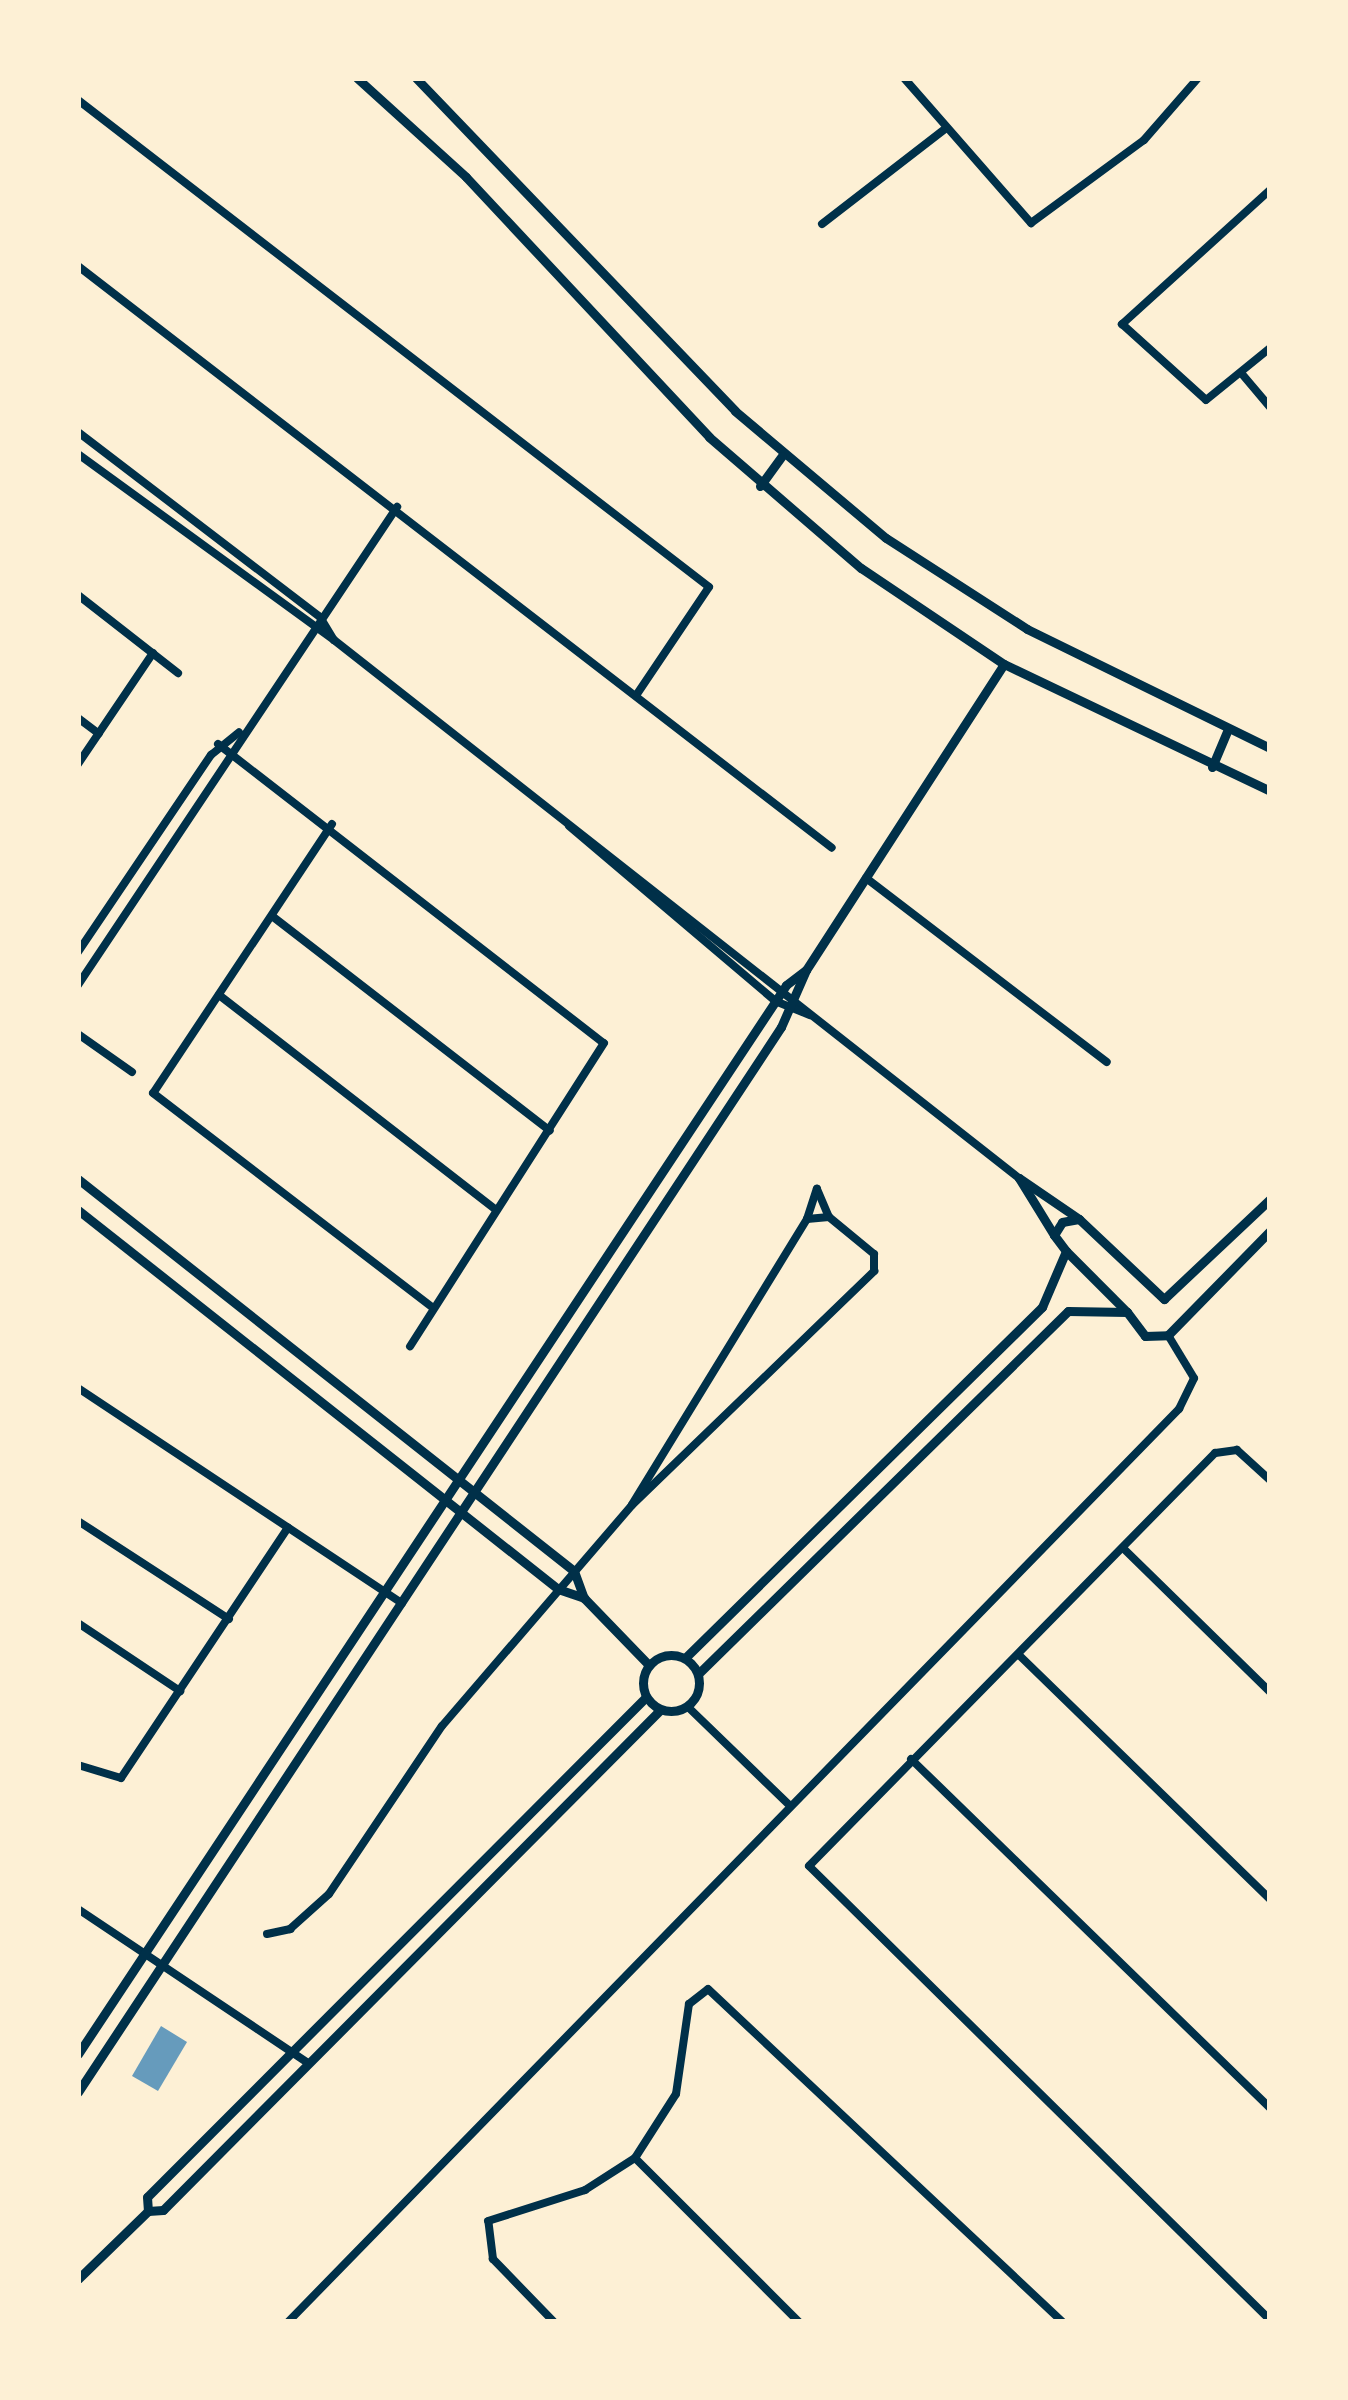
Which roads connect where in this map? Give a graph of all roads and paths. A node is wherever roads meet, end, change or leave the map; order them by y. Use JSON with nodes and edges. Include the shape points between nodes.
{"nodes":[{"id":1,"x":357,"y":78,"type":"edge"},
{"id":2,"x":416,"y":78,"type":"edge"},
{"id":3,"x":904,"y":78,"type":"edge"},
{"id":4,"x":1198,"y":78,"type":"edge"},
{"id":5,"x":78,"y":100,"type":"edge"},
{"id":6,"x":946,"y":128,"type":"junction"},
{"id":7,"x":1270,"y":190,"type":"edge"},
{"id":8,"x":822,"y":224,"type":"dead end"},
{"id":9,"x":78,"y":266,"type":"edge"},
{"id":10,"x":1270,"y":348,"type":"edge"},
{"id":11,"x":1242,"y":374,"type":"junction"},
{"id":12,"x":1270,"y":406,"type":"edge"},
{"id":13,"x":78,"y":433,"type":"edge"},
{"id":14,"x":78,"y":454,"type":"edge"},
{"id":15,"x":782,"y":456,"type":"junction"},
{"id":16,"x":760,"y":485,"type":"junction"},
{"id":17,"x":397,"y":507,"type":"junction"},
{"id":18,"x":78,"y":595,"type":"edge"},
{"id":19,"x":320,"y":617,"type":"junction"},
{"id":20,"x":310,"y":631,"type":"junction"},
{"id":21,"x":334,"y":640,"type":"junction"},
{"id":22,"x":153,"y":653,"type":"junction"},
{"id":23,"x":1004,"y":664,"type":"junction"},
{"id":24,"x":178,"y":673,"type":"dead end"},
{"id":25,"x":637,"y":694,"type":"junction"},
{"id":26,"x":78,"y":718,"type":"edge"},
{"id":27,"x":1228,"y":729,"type":"junction"},
{"id":28,"x":239,"y":732,"type":"junction"},
{"id":29,"x":99,"y":734,"type":"junction"},
{"id":30,"x":218,"y":744,"type":"junction"},
{"id":31,"x":1270,"y":748,"type":"edge"},
{"id":32,"x":232,"y":754,"type":"junction"},
{"id":33,"x":78,"y":764,"type":"edge"},
{"id":34,"x":1213,"y":767,"type":"junction"},
{"id":35,"x":1270,"y":791,"type":"edge"},
{"id":36,"x":169,"y":817,"type":"junction"},
{"id":37,"x":332,"y":824,"type":"junction"},
{"id":38,"x":568,"y":825,"type":"junction"},
{"id":39,"x":184,"y":826,"type":"junction"},
{"id":40,"x":832,"y":848,"type":"dead end"},
{"id":41,"x":866,"y":878,"type":"junction"},
{"id":42,"x":272,"y":916,"type":"junction"},
{"id":43,"x":78,"y":952,"type":"edge"},
{"id":44,"x":806,"y":970,"type":"junction"},
{"id":45,"x":78,"y":985,"type":"edge"},
{"id":46,"x":786,"y":985,"type":"junction"},
{"id":47,"x":219,"y":995,"type":"junction"},
{"id":48,"x":800,"y":996,"type":"junction"},
{"id":49,"x":776,"y":1000,"type":"junction"},
{"id":50,"x":791,"y":1012,"type":"junction"},
{"id":51,"x":811,"y":1015,"type":"junction"},
{"id":52,"x":78,"y":1034,"type":"edge"},
{"id":53,"x":1107,"y":1063,"type":"dead end"},
{"id":54,"x":132,"y":1072,"type":"dead end"},
{"id":55,"x":550,"y":1131,"type":"junction"},
{"id":56,"x":78,"y":1178,"type":"edge"},
{"id":57,"x":1019,"y":1178,"type":"junction"},
{"id":58,"x":1270,"y":1198,"type":"edge"},
{"id":59,"x":78,"y":1210,"type":"edge"},
{"id":60,"x":496,"y":1210,"type":"junction"},
{"id":61,"x":830,"y":1216,"type":"junction"},
{"id":62,"x":1079,"y":1219,"type":"junction"},
{"id":63,"x":807,"y":1220,"type":"junction"},
{"id":64,"x":1270,"y":1231,"type":"edge"},
{"id":65,"x":1054,"y":1235,"type":"junction"},
{"id":66,"x":1066,"y":1251,"type":"junction"},
{"id":67,"x":434,"y":1309,"type":"junction"},
{"id":68,"x":1127,"y":1312,"type":"junction"},
{"id":69,"x":1168,"y":1335,"type":"junction"},
{"id":70,"x":410,"y":1346,"type":"dead end"},
{"id":71,"x":78,"y":1388,"type":"edge"},
{"id":72,"x":1270,"y":1480,"type":"edge"},
{"id":73,"x":459,"y":1481,"type":"junction"},
{"id":74,"x":474,"y":1492,"type":"junction"},
{"id":75,"x":448,"y":1498,"type":"junction"},
{"id":76,"x":632,"y":1504,"type":"junction"},
{"id":77,"x":462,"y":1511,"type":"junction"},
{"id":78,"x":78,"y":1521,"type":"edge"},
{"id":79,"x":288,"y":1528,"type":"junction"},
{"id":80,"x":1124,"y":1549,"type":"junction"},
{"id":81,"x":574,"y":1571,"type":"junction"},
{"id":82,"x":558,"y":1589,"type":"junction"},
{"id":83,"x":386,"y":1592,"type":"junction"},
{"id":84,"x":584,"y":1598,"type":"junction"},
{"id":85,"x":402,"y":1603,"type":"junction"},
{"id":86,"x":229,"y":1619,"type":"junction"},
{"id":87,"x":78,"y":1623,"type":"edge"},
{"id":88,"x":1020,"y":1656,"type":"junction"},
{"id":89,"x":685,"y":1658,"type":"junction"},
{"id":90,"x":649,"y":1665,"type":"junction"},
{"id":91,"x":698,"y":1673,"type":"junction"},
{"id":92,"x":180,"y":1691,"type":"junction"},
{"id":93,"x":1270,"y":1692,"type":"edge"},
{"id":94,"x":646,"y":1697,"type":"junction"},
{"id":95,"x":688,"y":1707,"type":"junction"},
{"id":96,"x":660,"y":1710,"type":"junction"},
{"id":97,"x":911,"y":1759,"type":"junction"},
{"id":98,"x":78,"y":1765,"type":"edge"},
{"id":99,"x":788,"y":1804,"type":"junction"},
{"id":100,"x":1270,"y":1899,"type":"edge"},
{"id":101,"x":78,"y":1909,"type":"edge"},
{"id":102,"x":267,"y":1934,"type":"dead end"},
{"id":103,"x":145,"y":1953,"type":"junction"},
{"id":104,"x":163,"y":1965,"type":"junction"},
{"id":105,"x":294,"y":2051,"type":"junction"},
{"id":106,"x":78,"y":2054,"type":"edge"},
{"id":107,"x":308,"y":2063,"type":"junction"},
{"id":108,"x":78,"y":2092,"type":"edge"},
{"id":109,"x":1270,"y":2108,"type":"edge"},
{"id":110,"x":635,"y":2158,"type":"junction"},
{"id":111,"x":148,"y":2212,"type":"junction"},
{"id":112,"x":78,"y":2279,"type":"edge"},
{"id":113,"x":1270,"y":2320,"type":"edge"},
{"id":114,"x":287,"y":2322,"type":"edge"},
{"id":115,"x":554,"y":2322,"type":"edge"},
{"id":116,"x":799,"y":2322,"type":"edge"},
{"id":117,"x":1063,"y":2322,"type":"edge"}],
"edges":[{"from":1,"to":16,"type":"street"},
{"from":2,"to":15,"type":"street"},
{"from":3,"to":6,"type":"street"},
{"from":4,"to":6,"type":"street","via":[[1144,140],[1059,208],[1026,221]]},
{"from":5,"to":25,"type":"street","via":[[709,587]]},
{"from":6,"to":8,"type":"street"},
{"from":7,"to":11,"type":"street","via":[[1122,324],[1191,397],[1218,396]]},
{"from":9,"to":17,"type":"street"},
{"from":10,"to":11,"type":"street"},
{"from":11,"to":12,"type":"street"},
{"from":13,"to":19,"type":"street"},
{"from":14,"to":20,"type":"street"},
{"from":15,"to":16,"type":"street"},
{"from":15,"to":27,"type":"street","via":[[955,586]]},
{"from":16,"to":23,"type":"street"},
{"from":17,"to":19,"type":"street"},
{"from":17,"to":25,"type":"street"},
{"from":18,"to":22,"type":"street"},
{"from":19,"to":20,"type":"street"},
{"from":19,"to":21,"type":"street"},
{"from":20,"to":21,"type":"street"},
{"from":20,"to":28,"type":"street"},
{"from":21,"to":38,"type":"street"},
{"from":22,"to":24,"type":"street"},
{"from":22,"to":29,"type":"street"},
{"from":23,"to":34,"type":"street"},
{"from":23,"to":41,"type":"street"},
{"from":25,"to":40,"type":"street"},
{"from":26,"to":29,"type":"street"},
{"from":27,"to":31,"type":"street"},
{"from":27,"to":34,"type":"street"},
{"from":28,"to":30,"type":"street"},
{"from":28,"to":32,"type":"street"},
{"from":29,"to":33,"type":"street"},
{"from":30,"to":32,"type":"street"},
{"from":30,"to":36,"type":"street"},
{"from":32,"to":37,"type":"street"},
{"from":32,"to":39,"type":"street"},
{"from":34,"to":35,"type":"street"},
{"from":36,"to":39,"type":"street"},
{"from":36,"to":43,"type":"street"},
{"from":37,"to":42,"type":"street"},
{"from":37,"to":55,"type":"street","via":[[603,1040]]},
{"from":38,"to":46,"type":"street"},
{"from":38,"to":49,"type":"street"},
{"from":39,"to":45,"type":"street"},
{"from":41,"to":44,"type":"street"},
{"from":41,"to":53,"type":"street"},
{"from":42,"to":47,"type":"street"},
{"from":42,"to":55,"type":"street"},
{"from":44,"to":46,"type":"street"},
{"from":44,"to":48,"type":"street"},
{"from":46,"to":48,"type":"street"},
{"from":46,"to":49,"type":"street"},
{"from":47,"to":60,"type":"street"},
{"from":47,"to":67,"type":"street","via":[[153,1093]]},
{"from":48,"to":50,"type":"street"},
{"from":48,"to":51,"type":"street"},
{"from":49,"to":50,"type":"street"},
{"from":49,"to":73,"type":"street"},
{"from":50,"to":51,"type":"street"},
{"from":50,"to":74,"type":"street"},
{"from":51,"to":57,"type":"street"},
{"from":52,"to":54,"type":"street"},
{"from":55,"to":60,"type":"street"},
{"from":56,"to":73,"type":"street"},
{"from":57,"to":62,"type":"street"},
{"from":57,"to":65,"type":"street"},
{"from":58,"to":62,"type":"street","via":[[1164,1299]]},
{"from":59,"to":75,"type":"street"},
{"from":60,"to":67,"type":"street"},
{"from":61,"to":63,"type":"street"},
{"from":61,"to":63,"type":"street","via":[[817,1190]]},
{"from":61,"to":76,"type":"street","via":[[874,1254],[874,1271]]},
{"from":62,"to":65,"type":"street"},
{"from":63,"to":76,"type":"street"},
{"from":64,"to":69,"type":"street"},
{"from":65,"to":66,"type":"street"},
{"from":66,"to":68,"type":"street"},
{"from":66,"to":89,"type":"street","via":[[1042,1307]]},
{"from":67,"to":70,"type":"street"},
{"from":68,"to":69,"type":"street","via":[[1145,1336]]},
{"from":68,"to":91,"type":"street","via":[[1068,1311]]},
{"from":69,"to":99,"type":"street","via":[[1194,1378],[1179,1409]]},
{"from":71,"to":79,"type":"street"},
{"from":72,"to":80,"type":"street","via":[[1238,1450],[1215,1453]]},
{"from":73,"to":74,"type":"street"},
{"from":73,"to":75,"type":"street"},
{"from":74,"to":77,"type":"street"},
{"from":74,"to":81,"type":"street"},
{"from":75,"to":77,"type":"street"},
{"from":75,"to":83,"type":"street"},
{"from":76,"to":81,"type":"street"},
{"from":77,"to":82,"type":"street"},
{"from":77,"to":85,"type":"street"},
{"from":78,"to":86,"type":"street"},
{"from":79,"to":83,"type":"street"},
{"from":79,"to":86,"type":"street"},
{"from":80,"to":88,"type":"street"},
{"from":80,"to":93,"type":"street"},
{"from":81,"to":82,"type":"street"},
{"from":81,"to":84,"type":"street"},
{"from":82,"to":84,"type":"street"},
{"from":82,"to":102,"type":"street","via":[[442,1726],[328,1894],[290,1929]]},
{"from":83,"to":85,"type":"street"},
{"from":83,"to":103,"type":"street"},
{"from":84,"to":90,"type":"street"},
{"from":85,"to":104,"type":"street"},
{"from":86,"to":92,"type":"street"},
{"from":87,"to":92,"type":"street"},
{"from":88,"to":97,"type":"street"},
{"from":88,"to":100,"type":"street"},
{"from":89,"to":90,"type":"street"},
{"from":89,"to":91,"type":"street"},
{"from":90,"to":94,"type":"street"},
{"from":91,"to":95,"type":"street"},
{"from":92,"to":98,"type":"street","via":[[122,1778]]},
{"from":94,"to":96,"type":"street"},
{"from":94,"to":105,"type":"street"},
{"from":95,"to":96,"type":"street"},
{"from":95,"to":99,"type":"street"},
{"from":96,"to":107,"type":"street"},
{"from":97,"to":109,"type":"street"},
{"from":97,"to":113,"type":"street","via":[[810,1870]]},
{"from":99,"to":114,"type":"street"},
{"from":101,"to":103,"type":"street"},
{"from":103,"to":104,"type":"street"},
{"from":103,"to":106,"type":"street"},
{"from":104,"to":105,"type":"street"},
{"from":104,"to":108,"type":"street"},
{"from":105,"to":107,"type":"street"},
{"from":105,"to":111,"type":"street","via":[[147,2197]]},
{"from":107,"to":111,"type":"street","via":[[163,2210]]},
{"from":110,"to":115,"type":"street","via":[[585,2190],[488,2221],[493,2258]]},
{"from":110,"to":116,"type":"street"},
{"from":110,"to":117,"type":"street","via":[[676,2094],[689,2004],[708,1989]]},
{"from":111,"to":112,"type":"street"}]}
